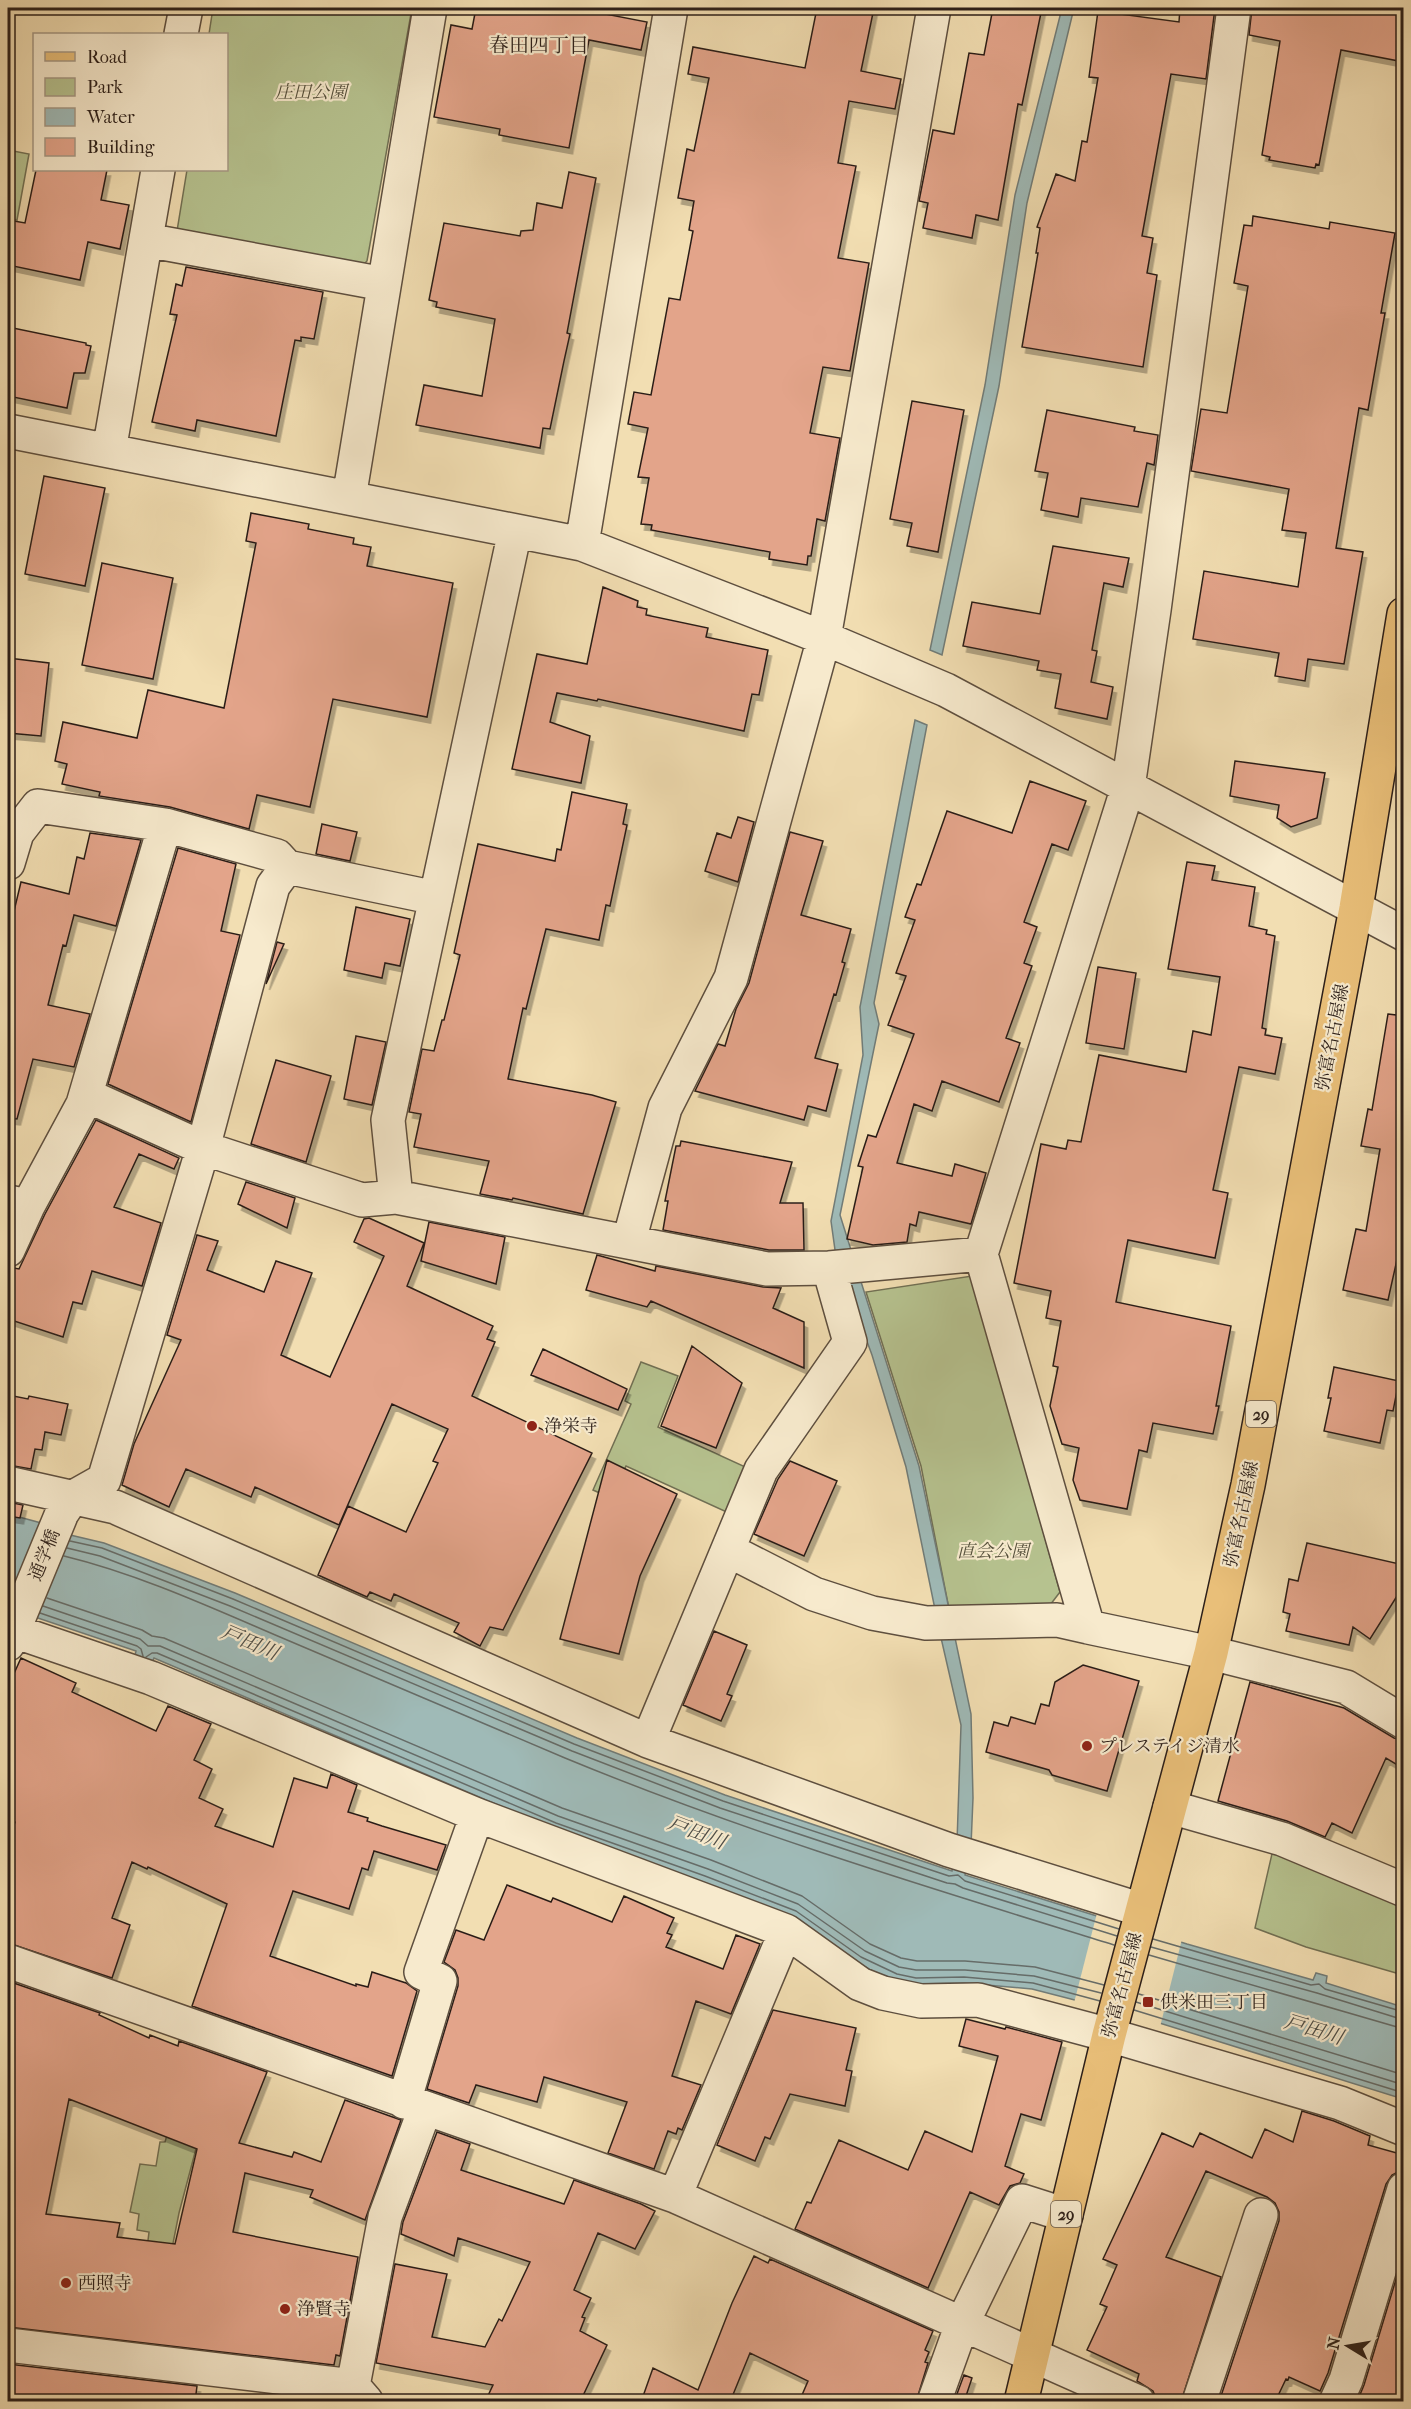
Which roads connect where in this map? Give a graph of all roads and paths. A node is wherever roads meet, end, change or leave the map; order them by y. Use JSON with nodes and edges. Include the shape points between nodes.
{"nodes":[{"id":1,"x":186,"y":8,"type":"edge"},
{"id":2,"x":430,"y":8,"type":"edge"},
{"id":3,"x":671,"y":8,"type":"edge"},
{"id":4,"x":934,"y":8,"type":"edge"},
{"id":5,"x":1234,"y":8,"type":"edge"},
{"id":6,"x":181,"y":33,"type":"edge"},
{"id":7,"x":158,"y":171,"type":"edge"},
{"id":8,"x":146,"y":240,"type":"junction"},
{"id":9,"x":384,"y":284,"type":"junction"},
{"id":10,"x":8,"y":431,"type":"edge"},
{"id":11,"x":110,"y":451,"type":"junction"},
{"id":12,"x":349,"y":498,"type":"junction"},
{"id":13,"x":515,"y":531,"type":"junction"},
{"id":14,"x":582,"y":544,"type":"junction"},
{"id":15,"x":1404,"y":614,"type":"edge"},
{"id":16,"x":824,"y":638,"type":"junction"},
{"id":17,"x":1128,"y":787,"type":"junction"},
{"id":18,"x":165,"y":825,"type":"junction"},
{"id":19,"x":11,"y":841,"type":"edge"},
{"id":20,"x":287,"y":867,"type":"junction"},
{"id":21,"x":436,"y":898,"type":"junction"},
{"id":22,"x":1356,"y":908,"type":"junction"},
{"id":23,"x":1404,"y":934,"type":"edge"},
{"id":24,"x":86,"y":1095,"type":"junction"},
{"id":25,"x":203,"y":1148,"type":"junction"},
{"id":26,"x":396,"y":1197,"type":"junction"},
{"id":27,"x":18,"y":1204,"type":"edge"},
{"id":28,"x":629,"y":1241,"type":"junction"},
{"id":29,"x":8,"y":1250,"type":"edge"},
{"id":30,"x":981,"y":1254,"type":"junction"},
{"id":31,"x":842,"y":1267,"type":"junction"},
{"id":32,"x":8,"y":1484,"type":"edge"},
{"id":33,"x":67,"y":1506,"type":"junction"},
{"id":34,"x":728,"y":1550,"type":"junction"},
{"id":35,"x":1088,"y":1627,"type":"junction"},
{"id":36,"x":9,"y":1634,"type":"edge"},
{"id":37,"x":1211,"y":1653,"type":"junction"},
{"id":38,"x":1404,"y":1722,"type":"edge"},
{"id":39,"x":648,"y":1741,"type":"junction"},
{"id":40,"x":1170,"y":1807,"type":"junction"},
{"id":41,"x":477,"y":1815,"type":"junction"},
{"id":42,"x":1404,"y":1890,"type":"edge"},
{"id":43,"x":1142,"y":1912,"type":"junction"},
{"id":44,"x":786,"y":1931,"type":"junction"},
{"id":45,"x":8,"y":1961,"type":"edge"},
{"id":46,"x":1110,"y":2031,"type":"junction"},
{"id":47,"x":414,"y":2105,"type":"junction"},
{"id":48,"x":1404,"y":2129,"type":"edge"},
{"id":49,"x":1404,"y":2189,"type":"edge"},
{"id":50,"x":675,"y":2196,"type":"junction"},
{"id":51,"x":1066,"y":2215,"type":"junction"},
{"id":52,"x":1261,"y":2215,"type":"dead end"},
{"id":53,"x":962,"y":2324,"type":"junction"},
{"id":54,"x":8,"y":2345,"type":"edge"},
{"id":55,"x":1033,"y":2355,"type":"junction"},
{"id":56,"x":359,"y":2394,"type":"edge"},
{"id":57,"x":934,"y":2402,"type":"edge"},
{"id":58,"x":1020,"y":2402,"type":"edge"},
{"id":59,"x":1138,"y":2402,"type":"edge"},
{"id":60,"x":1198,"y":2402,"type":"edge"},
{"id":61,"x":1336,"y":2402,"type":"edge"}],
"edges":[{"from":1,"to":6,"type":"street"},
{"from":2,"to":9,"type":"street"},
{"from":3,"to":14,"type":"street"},
{"from":4,"to":16,"type":"street"},
{"from":5,"to":17,"type":"street"},
{"from":7,"to":8,"type":"street"},
{"from":8,"to":9,"type":"street"},
{"from":8,"to":11,"type":"street"},
{"from":9,"to":12,"type":"street"},
{"from":10,"to":11,"type":"street"},
{"from":11,"to":12,"type":"street"},
{"from":12,"to":13,"type":"street"},
{"from":13,"to":14,"type":"street"},
{"from":13,"to":21,"type":"street"},
{"from":14,"to":16,"type":"street"},
{"from":15,"to":22,"type":"main road","name":"弥富名古屋線","number":"29"},
{"from":16,"to":17,"type":"street","via":[[946,690]]},
{"from":16,"to":28,"type":"street","via":[[731,978],[665,1108]]},
{"from":17,"to":22,"type":"street"},
{"from":17,"to":30,"type":"street"},
{"from":18,"to":19,"type":"street","via":[[38,806]]},
{"from":18,"to":20,"type":"street","via":[[277,856]]},
{"from":18,"to":24,"type":"street"},
{"from":20,"to":21,"type":"street"},
{"from":20,"to":25,"type":"street","via":[[273,886]]},
{"from":21,"to":26,"type":"street","via":[[388,1120]]},
{"from":22,"to":23,"type":"street"},
{"from":22,"to":37,"type":"main road","name":"弥富名古屋線","number":"29","via":[[1248,1485]]},
{"from":24,"to":25,"type":"street"},
{"from":24,"to":27,"type":"street"},
{"from":25,"to":26,"type":"street","via":[[362,1200]]},
{"from":25,"to":33,"type":"street","via":[[104,1480]]},
{"from":26,"to":28,"type":"street"},
{"from":27,"to":29,"type":"street"},
{"from":28,"to":31,"type":"street","via":[[767,1269]]},
{"from":30,"to":31,"type":"street"},
{"from":30,"to":35,"type":"street"},
{"from":31,"to":34,"type":"street","via":[[850,1342],[761,1470]]},
{"from":32,"to":33,"type":"street"},
{"from":33,"to":36,"type":"street","name":"通学橋"},
{"from":33,"to":39,"type":"street","via":[[115,1507]]},
{"from":34,"to":35,"type":"street","via":[[814,1594],[872,1613],[944,1622],[1057,1620]]},
{"from":34,"to":39,"type":"street"},
{"from":35,"to":37,"type":"street"},
{"from":36,"to":41,"type":"street","via":[[151,1678]]},
{"from":37,"to":38,"type":"street","via":[[1346,1687]]},
{"from":37,"to":40,"type":"main road","name":"弥富名古屋線","number":"29"},
{"from":39,"to":43,"type":"street","via":[[962,1854]]},
{"from":40,"to":42,"type":"street","via":[[1282,1839]]},
{"from":40,"to":43,"type":"main road","name":"弥富名古屋線","number":"29"},
{"from":41,"to":44,"type":"street"},
{"from":41,"to":47,"type":"street","via":[[421,1972],[440,1981]]},
{"from":43,"to":46,"type":"main road","name":"弥富名古屋線","number":"29"},
{"from":44,"to":46,"type":"street","via":[[860,1984],[883,1993],[921,2001],[978,2000]]},
{"from":44,"to":50,"type":"street"},
{"from":45,"to":47,"type":"street"},
{"from":46,"to":48,"type":"street","via":[[1340,2103]]},
{"from":46,"to":51,"type":"main road","name":"弥富名古屋線","number":"29"},
{"from":47,"to":50,"type":"street"},
{"from":47,"to":56,"type":"street","via":[[385,2217]]},
{"from":49,"to":61,"type":"street"},
{"from":50,"to":53,"type":"street"},
{"from":51,"to":53,"type":"street","via":[[1022,2201]]},
{"from":51,"to":55,"type":"main road","name":"弥富名古屋線","number":"29"},
{"from":52,"to":60,"type":"street"},
{"from":53,"to":55,"type":"street"},
{"from":53,"to":57,"type":"street"},
{"from":54,"to":56,"type":"street"},
{"from":55,"to":58,"type":"main road","name":"弥富名古屋線","number":"29"},
{"from":55,"to":59,"type":"street"}]}
